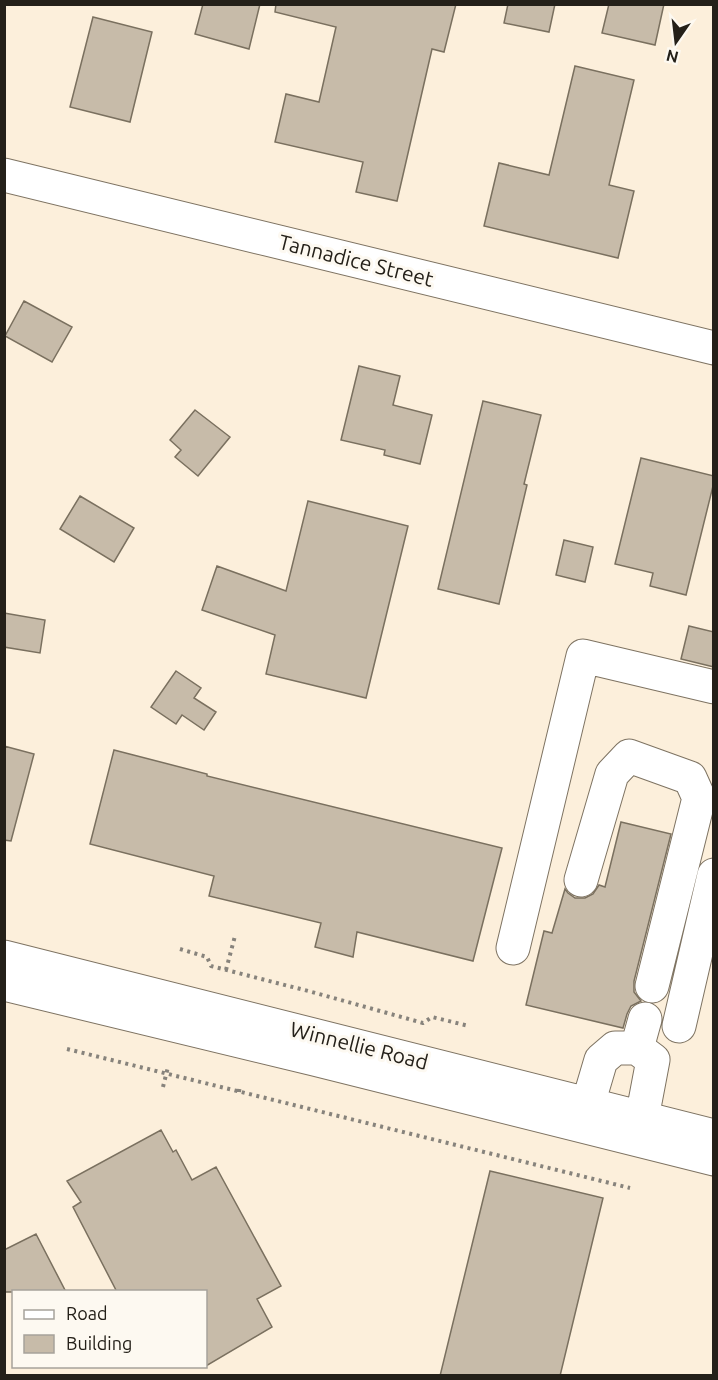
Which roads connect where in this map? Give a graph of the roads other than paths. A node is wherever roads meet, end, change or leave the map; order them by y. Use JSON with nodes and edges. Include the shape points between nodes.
{"nodes":[{"id":1,"x":4,"y":175,"type":"edge"},
{"id":2,"x":712,"y":339,"type":"edge"},
{"id":3,"x":714,"y":687,"type":"edge"},
{"id":4,"x":714,"y":875,"type":"edge"},
{"id":5,"x":581,"y":880,"type":"dead end"},
{"id":6,"x":513,"y":948,"type":"dead end"},
{"id":7,"x":4,"y":957,"type":"edge"},
{"id":8,"x":4,"y":984,"type":"edge"},
{"id":9,"x":652,"y":986,"type":"dead end"},
{"id":10,"x":679,"y":1026,"type":"dead end"},
{"id":11,"x":588,"y":1104,"type":"junction"},
{"id":12,"x":642,"y":1118,"type":"junction"},
{"id":13,"x":714,"y":1136,"type":"edge"},
{"id":14,"x":714,"y":1159,"type":"edge"}],
"edges":[{"from":1,"to":2,"type":"street","name":"Tannadice Street"},
{"from":3,"to":6,"type":"street","via":[[583,656]]},
{"from":4,"to":10,"type":"street"},
{"from":5,"to":9,"type":"street","via":[[612,774],[629,756],[690,778],[699,798]]},
{"from":7,"to":11,"type":"street","name":"Winnellie Road"},
{"from":8,"to":14,"type":"street","name":"Winnellie Road"},
{"from":11,"to":12,"type":"street","name":"Winnellie Road"},
{"from":11,"to":12,"type":"street","via":[[602,1060],[641,1033],[653,1060]]},
{"from":12,"to":13,"type":"street","name":"Winnellie Road"}]}
